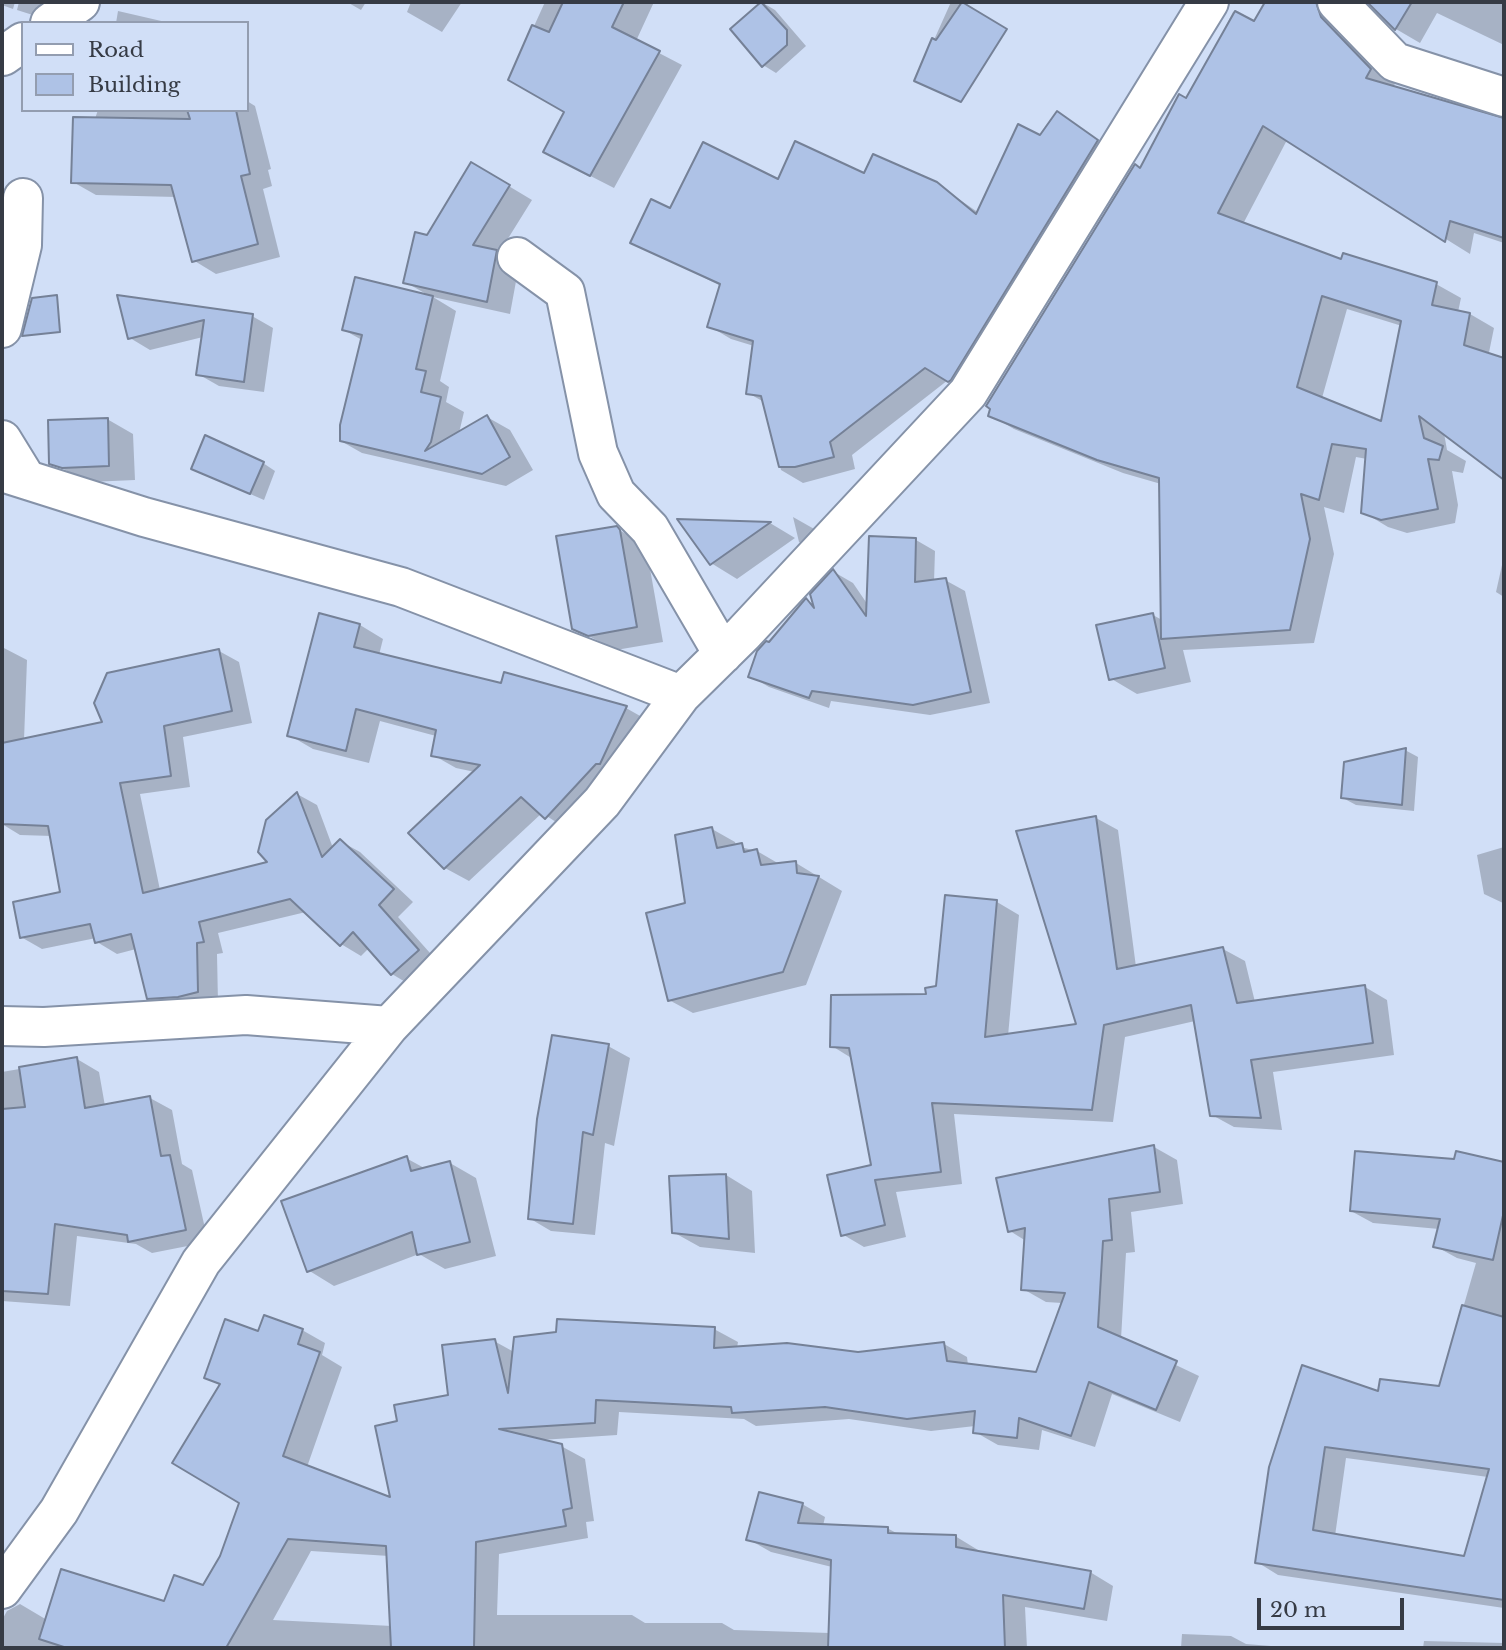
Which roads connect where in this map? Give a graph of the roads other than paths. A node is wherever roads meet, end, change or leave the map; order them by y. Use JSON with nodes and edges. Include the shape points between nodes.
{"nodes":[{"id":1,"x":80,"y":2,"type":"edge"},
{"id":2,"x":1209,"y":2,"type":"edge"},
{"id":3,"x":1337,"y":2,"type":"edge"},
{"id":4,"x":53,"y":21,"type":"edge"},
{"id":5,"x":1504,"y":97,"type":"edge"},
{"id":6,"x":23,"y":198,"type":"dead end"},
{"id":7,"x":517,"y":257,"type":"dead end"},
{"id":8,"x":2,"y":328,"type":"edge"},
{"id":9,"x":2,"y":440,"type":"edge"},
{"id":10,"x":14,"y":475,"type":"edge"},
{"id":11,"x":723,"y":654,"type":"junction"},
{"id":12,"x":681,"y":695,"type":"junction"},
{"id":13,"x":2,"y":1026,"type":"edge"},
{"id":14,"x":389,"y":1026,"type":"junction"},
{"id":15,"x":2,"y":1589,"type":"edge"}],
"edges":[{"from":1,"to":4,"type":"street"},
{"from":2,"to":11,"type":"street","via":[[968,393]]},
{"from":3,"to":5,"type":"street","via":[[1395,62]]},
{"from":6,"to":8,"type":"street","via":[[22,244]]},
{"from":7,"to":11,"type":"street","via":[[565,292],[598,453],[616,494],[650,529]]},
{"from":9,"to":10,"type":"street"},
{"from":10,"to":12,"type":"street","via":[[144,517],[401,587]]},
{"from":11,"to":12,"type":"street"},
{"from":12,"to":14,"type":"street","via":[[602,802]]},
{"from":13,"to":14,"type":"street","via":[[246,1015]]},
{"from":14,"to":15,"type":"street","via":[[201,1262],[59,1511]]}]}
